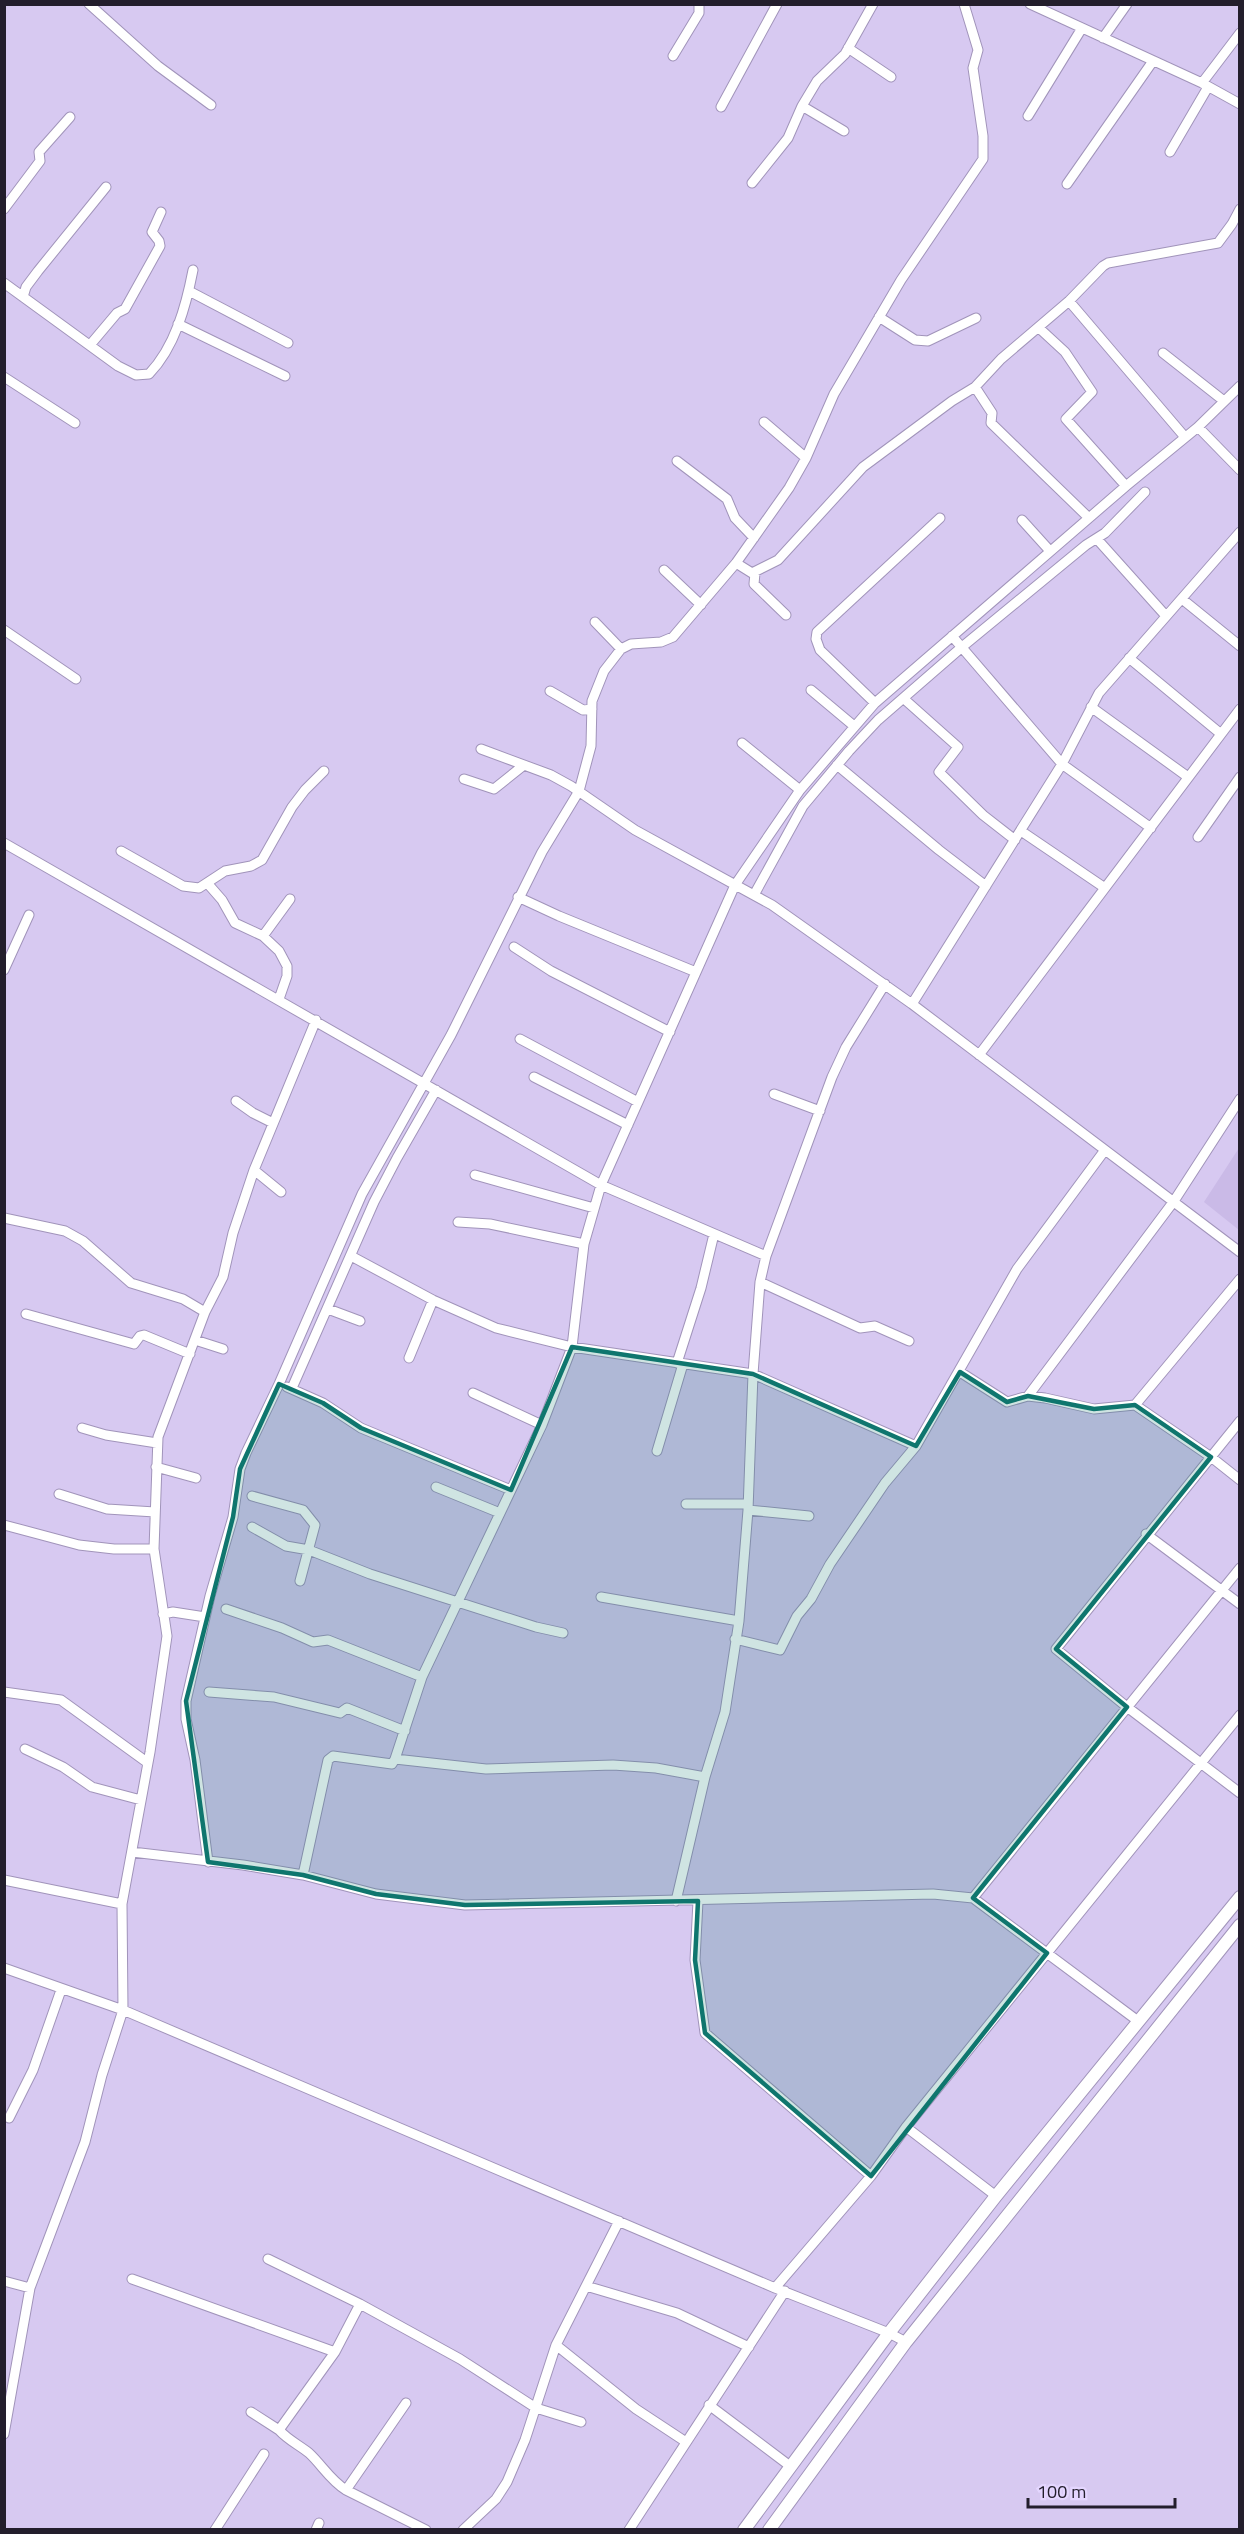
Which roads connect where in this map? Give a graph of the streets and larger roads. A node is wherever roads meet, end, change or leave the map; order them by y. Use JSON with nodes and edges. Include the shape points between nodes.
{"nodes":[{"id":1,"x":89,"y":4,"type":"edge"},
{"id":2,"x":699,"y":4,"type":"edge"},
{"id":3,"x":777,"y":4,"type":"edge"},
{"id":4,"x":873,"y":4,"type":"edge"},
{"id":5,"x":964,"y":4,"type":"edge"},
{"id":6,"x":1030,"y":4,"type":"edge"},
{"id":7,"x":1127,"y":4,"type":"edge"},
{"id":8,"x":1082,"y":28,"type":"junction"},
{"id":9,"x":1239,"y":33,"type":"edge"},
{"id":10,"x":1103,"y":38,"type":"junction"},
{"id":11,"x":848,"y":48,"type":"junction"},
{"id":12,"x":673,"y":56,"type":"dead end"},
{"id":13,"x":1153,"y":61,"type":"junction"},
{"id":14,"x":891,"y":77,"type":"dead end"},
{"id":15,"x":1205,"y":85,"type":"junction"},
{"id":16,"x":1239,"y":104,"type":"edge"},
{"id":17,"x":211,"y":105,"type":"dead end"},
{"id":18,"x":721,"y":106,"type":"dead end"},
{"id":19,"x":802,"y":106,"type":"junction"},
{"id":20,"x":1028,"y":116,"type":"dead end"},
{"id":21,"x":70,"y":117,"type":"dead end"},
{"id":22,"x":844,"y":131,"type":"dead end"},
{"id":23,"x":1170,"y":152,"type":"dead end"},
{"id":24,"x":752,"y":183,"type":"dead end"},
{"id":25,"x":1067,"y":184,"type":"dead end"},
{"id":26,"x":106,"y":187,"type":"dead end"},
{"id":27,"x":4,"y":209,"type":"edge"},
{"id":28,"x":1239,"y":209,"type":"edge"},
{"id":29,"x":161,"y":212,"type":"dead end"},
{"id":30,"x":194,"y":270,"type":"dead end"},
{"id":31,"x":4,"y":283,"type":"edge"},
{"id":32,"x":189,"y":291,"type":"junction"},
{"id":33,"x":23,"y":297,"type":"junction"},
{"id":34,"x":1069,"y":301,"type":"junction"},
{"id":35,"x":879,"y":317,"type":"junction"},
{"id":36,"x":976,"y":318,"type":"dead end"},
{"id":37,"x":178,"y":324,"type":"junction"},
{"id":38,"x":1039,"y":328,"type":"junction"},
{"id":39,"x":288,"y":343,"type":"dead end"},
{"id":40,"x":90,"y":345,"type":"junction"},
{"id":41,"x":1163,"y":353,"type":"dead end"},
{"id":42,"x":285,"y":375,"type":"dead end"},
{"id":43,"x":4,"y":377,"type":"edge"},
{"id":44,"x":1239,"y":386,"type":"edge"},
{"id":45,"x":975,"y":387,"type":"junction"},
{"id":46,"x":1224,"y":401,"type":"junction"},
{"id":47,"x":764,"y":422,"type":"dead end"},
{"id":48,"x":75,"y":423,"type":"dead end"},
{"id":49,"x":1198,"y":427,"type":"junction"},
{"id":50,"x":1184,"y":436,"type":"junction"},
{"id":51,"x":806,"y":458,"type":"junction"},
{"id":52,"x":677,"y":461,"type":"dead end"},
{"id":53,"x":1239,"y":470,"type":"edge"},
{"id":54,"x":1125,"y":486,"type":"junction"},
{"id":55,"x":1145,"y":492,"type":"dead end"},
{"id":56,"x":940,"y":518,"type":"dead end"},
{"id":57,"x":1089,"y":518,"type":"junction"},
{"id":58,"x":1022,"y":520,"type":"dead end"},
{"id":59,"x":1238,"y":536,"type":"edge"},
{"id":60,"x":754,"y":538,"type":"junction"},
{"id":61,"x":1097,"y":539,"type":"junction"},
{"id":62,"x":1050,"y":551,"type":"junction"},
{"id":63,"x":736,"y":563,"type":"junction"},
{"id":64,"x":664,"y":570,"type":"dead end"},
{"id":65,"x":755,"y":573,"type":"junction"},
{"id":66,"x":1182,"y":599,"type":"junction"},
{"id":67,"x":701,"y":605,"type":"junction"},
{"id":68,"x":786,"y":615,"type":"dead end"},
{"id":69,"x":1166,"y":616,"type":"junction"},
{"id":70,"x":595,"y":622,"type":"dead end"},
{"id":71,"x":4,"y":630,"type":"edge"},
{"id":72,"x":952,"y":636,"type":"junction"},
{"id":73,"x":1239,"y":646,"type":"edge"},
{"id":74,"x":962,"y":647,"type":"junction"},
{"id":75,"x":621,"y":649,"type":"junction"},
{"id":76,"x":1129,"y":658,"type":"junction"},
{"id":77,"x":76,"y":679,"type":"dead end"},
{"id":78,"x":811,"y":690,"type":"dead end"},
{"id":79,"x":550,"y":691,"type":"dead end"},
{"id":80,"x":903,"y":698,"type":"junction"},
{"id":81,"x":872,"y":707,"type":"junction"},
{"id":82,"x":1091,"y":707,"type":"junction"},
{"id":83,"x":592,"y":709,"type":"junction"},
{"id":84,"x":1239,"y":709,"type":"edge"},
{"id":85,"x":878,"y":720,"type":"junction"},
{"id":86,"x":854,"y":726,"type":"junction"},
{"id":87,"x":1221,"y":734,"type":"junction"},
{"id":88,"x":742,"y":743,"type":"dead end"},
{"id":89,"x":481,"y":749,"type":"dead end"},
{"id":90,"x":1062,"y":764,"type":"junction"},
{"id":91,"x":524,"y":765,"type":"junction"},
{"id":92,"x":837,"y":765,"type":"junction"},
{"id":93,"x":324,"y":771,"type":"dead end"},
{"id":94,"x":1188,"y":777,"type":"junction"},
{"id":95,"x":1239,"y":777,"type":"edge"},
{"id":96,"x":464,"y":778,"type":"dead end"},
{"id":97,"x":800,"y":790,"type":"junction"},
{"id":98,"x":579,"y":791,"type":"junction"},
{"id":99,"x":1151,"y":828,"type":"junction"},
{"id":100,"x":1021,"y":831,"type":"junction"},
{"id":101,"x":1198,"y":837,"type":"dead end"},
{"id":102,"x":1015,"y":840,"type":"junction"},
{"id":103,"x":4,"y":843,"type":"edge"},
{"id":104,"x":121,"y":851,"type":"dead end"},
{"id":105,"x":208,"y":884,"type":"junction"},
{"id":106,"x":735,"y":885,"type":"junction"},
{"id":107,"x":986,"y":886,"type":"junction"},
{"id":108,"x":1105,"y":888,"type":"junction"},
{"id":109,"x":754,"y":894,"type":"junction"},
{"id":110,"x":518,"y":897,"type":"junction"},
{"id":111,"x":290,"y":899,"type":"dead end"},
{"id":112,"x":29,"y":915,"type":"dead end"},
{"id":113,"x":263,"y":936,"type":"junction"},
{"id":114,"x":514,"y":947,"type":"dead end"},
{"id":115,"x":4,"y":970,"type":"edge"},
{"id":116,"x":696,"y":972,"type":"junction"},
{"id":117,"x":885,"y":984,"type":"junction"},
{"id":118,"x":279,"y":999,"type":"junction"},
{"id":119,"x":912,"y":1004,"type":"junction"},
{"id":120,"x":316,"y":1020,"type":"junction"},
{"id":121,"x":670,"y":1032,"type":"junction"},
{"id":122,"x":519,"y":1039,"type":"dead end"},
{"id":123,"x":979,"y":1055,"type":"junction"},
{"id":124,"x":534,"y":1077,"type":"dead end"},
{"id":125,"x":423,"y":1082,"type":"junction"},
{"id":126,"x":436,"y":1090,"type":"junction"},
{"id":127,"x":774,"y":1094,"type":"dead end"},
{"id":128,"x":1239,"y":1099,"type":"edge"},
{"id":129,"x":236,"y":1101,"type":"dead end"},
{"id":130,"x":638,"y":1101,"type":"junction"},
{"id":131,"x":820,"y":1111,"type":"junction"},
{"id":132,"x":273,"y":1123,"type":"junction"},
{"id":133,"x":628,"y":1125,"type":"junction"},
{"id":134,"x":1105,"y":1150,"type":"junction"},
{"id":135,"x":254,"y":1170,"type":"junction"},
{"id":136,"x":475,"y":1175,"type":"dead end"},
{"id":137,"x":601,"y":1185,"type":"junction"},
{"id":138,"x":281,"y":1192,"type":"dead end"},
{"id":139,"x":1173,"y":1202,"type":"junction"},
{"id":140,"x":594,"y":1208,"type":"junction"},
{"id":141,"x":4,"y":1218,"type":"edge"},
{"id":142,"x":458,"y":1222,"type":"dead end"},
{"id":143,"x":714,"y":1234,"type":"junction"},
{"id":144,"x":584,"y":1244,"type":"junction"},
{"id":145,"x":1239,"y":1252,"type":"edge"},
{"id":146,"x":351,"y":1256,"type":"junction"},
{"id":147,"x":766,"y":1256,"type":"junction"},
{"id":148,"x":1239,"y":1279,"type":"edge"},
{"id":149,"x":760,"y":1282,"type":"junction"},
{"id":150,"x":434,"y":1300,"type":"junction"},
{"id":151,"x":328,"y":1309,"type":"junction"},
{"id":152,"x":205,"y":1312,"type":"junction"},
{"id":153,"x":26,"y":1314,"type":"dead end"},
{"id":154,"x":360,"y":1321,"type":"dead end"},
{"id":155,"x":195,"y":1340,"type":"junction"},
{"id":156,"x":909,"y":1341,"type":"dead end"},
{"id":157,"x":572,"y":1347,"type":"junction"},
{"id":158,"x":223,"y":1349,"type":"dead end"},
{"id":159,"x":190,"y":1354,"type":"junction"},
{"id":160,"x":409,"y":1358,"type":"dead end"},
{"id":161,"x":680,"y":1364,"type":"junction"},
{"id":162,"x":960,"y":1372,"type":"junction"},
{"id":163,"x":753,"y":1374,"type":"junction"},
{"id":164,"x":279,"y":1384,"type":"junction"},
{"id":165,"x":292,"y":1388,"type":"junction"},
{"id":166,"x":473,"y":1393,"type":"dead end"},
{"id":167,"x":1028,"y":1396,"type":"junction"},
{"id":168,"x":1135,"y":1405,"type":"junction"},
{"id":169,"x":1239,"y":1421,"type":"edge"},
{"id":170,"x":542,"y":1425,"type":"junction"},
{"id":171,"x":82,"y":1428,"type":"dead end"},
{"id":172,"x":157,"y":1443,"type":"junction"},
{"id":173,"x":916,"y":1446,"type":"junction"},
{"id":174,"x":657,"y":1451,"type":"dead end"},
{"id":175,"x":1211,"y":1457,"type":"junction"},
{"id":176,"x":156,"y":1467,"type":"junction"},
{"id":177,"x":196,"y":1478,"type":"dead end"},
{"id":178,"x":1239,"y":1480,"type":"edge"},
{"id":179,"x":436,"y":1487,"type":"dead end"},
{"id":180,"x":511,"y":1490,"type":"junction"},
{"id":181,"x":59,"y":1494,"type":"dead end"},
{"id":182,"x":252,"y":1496,"type":"dead end"},
{"id":183,"x":686,"y":1504,"type":"dead end"},
{"id":184,"x":748,"y":1507,"type":"junction"},
{"id":185,"x":155,"y":1512,"type":"junction"},
{"id":186,"x":500,"y":1513,"type":"junction"},
{"id":187,"x":809,"y":1516,"type":"dead end"},
{"id":188,"x":4,"y":1525,"type":"edge"},
{"id":189,"x":252,"y":1527,"type":"dead end"},
{"id":190,"x":1146,"y":1534,"type":"junction"},
{"id":191,"x":154,"y":1549,"type":"junction"},
{"id":192,"x":309,"y":1550,"type":"junction"},
{"id":193,"x":1239,"y":1569,"type":"edge"},
{"id":194,"x":300,"y":1581,"type":"dead end"},
{"id":195,"x":1221,"y":1590,"type":"junction"},
{"id":196,"x":602,"y":1597,"type":"dead end"},
{"id":197,"x":459,"y":1603,"type":"junction"},
{"id":198,"x":1239,"y":1604,"type":"edge"},
{"id":199,"x":226,"y":1609,"type":"dead end"},
{"id":200,"x":163,"y":1614,"type":"junction"},
{"id":201,"x":205,"y":1617,"type":"junction"},
{"id":202,"x":739,"y":1621,"type":"junction"},
{"id":203,"x":563,"y":1633,"type":"dead end"},
{"id":204,"x":735,"y":1639,"type":"junction"},
{"id":205,"x":422,"y":1677,"type":"junction"},
{"id":206,"x":4,"y":1692,"type":"edge"},
{"id":207,"x":209,"y":1692,"type":"dead end"},
{"id":208,"x":1127,"y":1707,"type":"junction"},
{"id":209,"x":1239,"y":1715,"type":"edge"},
{"id":210,"x":405,"y":1731,"type":"junction"},
{"id":211,"x":25,"y":1749,"type":"dead end"},
{"id":212,"x":395,"y":1759,"type":"junction"},
{"id":213,"x":148,"y":1763,"type":"junction"},
{"id":214,"x":1200,"y":1764,"type":"junction"},
{"id":215,"x":705,"y":1777,"type":"junction"},
{"id":216,"x":1239,"y":1793,"type":"edge"},
{"id":217,"x":141,"y":1800,"type":"junction"},
{"id":218,"x":132,"y":1852,"type":"junction"},
{"id":219,"x":208,"y":1862,"type":"junction"},
{"id":220,"x":303,"y":1875,"type":"junction"},
{"id":221,"x":4,"y":1880,"type":"edge"},
{"id":222,"x":1239,"y":1897,"type":"edge"},
{"id":223,"x":973,"y":1898,"type":"junction"},
{"id":224,"x":676,"y":1901,"type":"junction"},
{"id":225,"x":698,"y":1901,"type":"junction"},
{"id":226,"x":122,"y":1904,"type":"junction"},
{"id":227,"x":1239,"y":1926,"type":"edge"},
{"id":228,"x":1047,"y":1953,"type":"junction"},
{"id":229,"x":4,"y":1968,"type":"edge"},
{"id":230,"x":61,"y":1990,"type":"junction"},
{"id":231,"x":123,"y":2010,"type":"junction"},
{"id":232,"x":1138,"y":2020,"type":"junction"},
{"id":233,"x":9,"y":2118,"type":"dead end"},
{"id":234,"x":906,"y":2127,"type":"junction"},
{"id":235,"x":871,"y":2176,"type":"junction"},
{"id":236,"x":996,"y":2196,"type":"junction"},
{"id":237,"x":619,"y":2221,"type":"junction"},
{"id":238,"x":268,"y":2259,"type":"dead end"},
{"id":239,"x":132,"y":2279,"type":"dead end"},
{"id":240,"x":4,"y":2281,"type":"edge"},
{"id":241,"x":586,"y":2286,"type":"junction"},
{"id":242,"x":30,"y":2288,"type":"junction"},
{"id":243,"x":775,"y":2288,"type":"junction"},
{"id":244,"x":785,"y":2291,"type":"junction"},
{"id":245,"x":360,"y":2304,"type":"junction"},
{"id":246,"x":889,"y":2332,"type":"junction"},
{"id":247,"x":906,"y":2342,"type":"junction"},
{"id":248,"x":556,"y":2345,"type":"junction"},
{"id":249,"x":749,"y":2347,"type":"junction"},
{"id":250,"x":334,"y":2352,"type":"junction"},
{"id":251,"x":405,"y":2403,"type":"dead end"},
{"id":252,"x":709,"y":2405,"type":"junction"},
{"id":253,"x":536,"y":2408,"type":"junction"},
{"id":254,"x":250,"y":2412,"type":"dead end"},
{"id":255,"x":581,"y":2422,"type":"dead end"},
{"id":256,"x":279,"y":2430,"type":"junction"},
{"id":257,"x":4,"y":2434,"type":"edge"},
{"id":258,"x":686,"y":2442,"type":"junction"},
{"id":259,"x":264,"y":2454,"type":"dead end"},
{"id":260,"x":790,"y":2466,"type":"junction"},
{"id":261,"x":346,"y":2490,"type":"junction"},
{"id":262,"x":215,"y":2529,"type":"edge"},
{"id":263,"x":426,"y":2529,"type":"edge"},
{"id":264,"x":463,"y":2529,"type":"edge"},
{"id":265,"x":629,"y":2529,"type":"edge"},
{"id":266,"x":744,"y":2529,"type":"edge"},
{"id":267,"x":770,"y":2529,"type":"edge"}],
"edges":[{"from":1,"to":17,"type":"street","via":[[158,66]]},
{"from":2,"to":12,"type":"street","via":[[699,13]]},
{"from":3,"to":18,"type":"street"},
{"from":4,"to":11,"type":"street"},
{"from":5,"to":35,"type":"street","via":[[978,50],[973,68],[983,159]]},
{"from":6,"to":8,"type":"street"},
{"from":7,"to":10,"type":"street"},
{"from":8,"to":10,"type":"street"},
{"from":8,"to":20,"type":"street"},
{"from":9,"to":15,"type":"street"},
{"from":10,"to":13,"type":"street"},
{"from":11,"to":14,"type":"street"},
{"from":11,"to":19,"type":"street"},
{"from":13,"to":15,"type":"street"},
{"from":13,"to":25,"type":"street"},
{"from":15,"to":16,"type":"street"},
{"from":15,"to":23,"type":"street"},
{"from":19,"to":22,"type":"street"},
{"from":19,"to":24,"type":"street","via":[[788,138]]},
{"from":21,"to":27,"type":"street","via":[[39,152],[40,161]]},
{"from":26,"to":33,"type":"street","via":[[38,271]]},
{"from":28,"to":34,"type":"street","via":[[1218,243],[1108,263]]},
{"from":29,"to":40,"type":"street","via":[[152,232],[160,246],[143,278],[125,309]]},
{"from":30,"to":32,"type":"street"},
{"from":31,"to":33,"type":"street"},
{"from":32,"to":37,"type":"street"},
{"from":32,"to":39,"type":"street"},
{"from":33,"to":40,"type":"street"},
{"from":34,"to":38,"type":"street"},
{"from":34,"to":50,"type":"street"},
{"from":35,"to":36,"type":"street","via":[[922,342]]},
{"from":35,"to":51,"type":"street","via":[[834,394]]},
{"from":37,"to":40,"type":"street","via":[[158,365],[149,374],[136,375]]},
{"from":37,"to":42,"type":"street"},
{"from":38,"to":45,"type":"street"},
{"from":38,"to":54,"type":"street","via":[[1065,352],[1092,392],[1066,418]]},
{"from":41,"to":46,"type":"street"},
{"from":43,"to":48,"type":"street"},
{"from":44,"to":46,"type":"street"},
{"from":45,"to":57,"type":"street","via":[[992,412],[992,423]]},
{"from":45,"to":65,"type":"street","via":[[863,467],[778,560]]},
{"from":46,"to":49,"type":"street"},
{"from":47,"to":51,"type":"street"},
{"from":49,"to":50,"type":"street"},
{"from":49,"to":53,"type":"street"},
{"from":50,"to":54,"type":"street"},
{"from":51,"to":60,"type":"street"},
{"from":52,"to":60,"type":"street","via":[[727,499],[735,518]]},
{"from":54,"to":57,"type":"street"},
{"from":55,"to":61,"type":"street"},
{"from":56,"to":81,"type":"street","via":[[817,632],[820,650]]},
{"from":57,"to":62,"type":"street"},
{"from":58,"to":62,"type":"street"},
{"from":59,"to":66,"type":"street"},
{"from":60,"to":63,"type":"street"},
{"from":61,"to":69,"type":"street"},
{"from":61,"to":74,"type":"street"},
{"from":62,"to":72,"type":"street"},
{"from":63,"to":65,"type":"street"},
{"from":63,"to":67,"type":"street"},
{"from":64,"to":67,"type":"street"},
{"from":65,"to":68,"type":"street","via":[[754,584]]},
{"from":66,"to":69,"type":"street"},
{"from":66,"to":73,"type":"street"},
{"from":67,"to":75,"type":"street","via":[[673,638]]},
{"from":69,"to":76,"type":"street"},
{"from":70,"to":75,"type":"street"},
{"from":71,"to":77,"type":"street"},
{"from":72,"to":74,"type":"street"},
{"from":72,"to":81,"type":"street"},
{"from":74,"to":80,"type":"street"},
{"from":74,"to":90,"type":"street"},
{"from":75,"to":83,"type":"street","via":[[601,678]]},
{"from":76,"to":82,"type":"street"},
{"from":76,"to":87,"type":"street"},
{"from":78,"to":86,"type":"street"},
{"from":79,"to":83,"type":"street","via":[[583,710]]},
{"from":80,"to":85,"type":"street"},
{"from":80,"to":102,"type":"street","via":[[958,747],[939,772]]},
{"from":81,"to":85,"type":"street"},
{"from":81,"to":86,"type":"street"},
{"from":82,"to":90,"type":"street"},
{"from":82,"to":94,"type":"street"},
{"from":83,"to":98,"type":"street","via":[[591,746]]},
{"from":84,"to":87,"type":"street"},
{"from":85,"to":92,"type":"street"},
{"from":86,"to":97,"type":"street"},
{"from":87,"to":94,"type":"street"},
{"from":88,"to":97,"type":"street"},
{"from":89,"to":91,"type":"street"},
{"from":90,"to":99,"type":"street"},
{"from":90,"to":100,"type":"street"},
{"from":91,"to":96,"type":"street","via":[[494,789]]},
{"from":91,"to":98,"type":"street"},
{"from":92,"to":107,"type":"street"},
{"from":92,"to":109,"type":"street","via":[[803,806]]},
{"from":93,"to":105,"type":"street","via":[[292,807],[262,860],[225,871]]},
{"from":94,"to":99,"type":"street"},
{"from":95,"to":101,"type":"street"},
{"from":97,"to":106,"type":"street"},
{"from":98,"to":106,"type":"street","via":[[635,830]]},
{"from":98,"to":110,"type":"street"},
{"from":99,"to":108,"type":"street"},
{"from":100,"to":102,"type":"street"},
{"from":100,"to":108,"type":"street"},
{"from":102,"to":107,"type":"street"},
{"from":103,"to":118,"type":"street"},
{"from":104,"to":105,"type":"street","via":[[183,886],[199,888]]},
{"from":105,"to":113,"type":"street","via":[[236,923]]},
{"from":106,"to":109,"type":"street"},
{"from":106,"to":116,"type":"street"},
{"from":107,"to":119,"type":"street"},
{"from":108,"to":123,"type":"street"},
{"from":109,"to":117,"type":"street"},
{"from":110,"to":116,"type":"street"},
{"from":110,"to":125,"type":"street","via":[[451,1035]]},
{"from":111,"to":113,"type":"street"},
{"from":112,"to":115,"type":"street"},
{"from":113,"to":118,"type":"street","via":[[279,951],[287,966]]},
{"from":114,"to":121,"type":"street","via":[[551,971]]},
{"from":116,"to":121,"type":"street"},
{"from":117,"to":119,"type":"street"},
{"from":117,"to":131,"type":"street","via":[[846,1047]]},
{"from":118,"to":120,"type":"street"},
{"from":119,"to":123,"type":"street"},
{"from":120,"to":125,"type":"street"},
{"from":120,"to":132,"type":"street"},
{"from":121,"to":130,"type":"street"},
{"from":122,"to":130,"type":"street"},
{"from":123,"to":134,"type":"street"},
{"from":124,"to":133,"type":"street"},
{"from":125,"to":126,"type":"street"},
{"from":125,"to":164,"type":"street","via":[[362,1194]]},
{"from":126,"to":137,"type":"street"},
{"from":126,"to":146,"type":"street","via":[[397,1158]]},
{"from":127,"to":131,"type":"street"},
{"from":128,"to":139,"type":"street"},
{"from":129,"to":132,"type":"street"},
{"from":130,"to":133,"type":"street"},
{"from":131,"to":147,"type":"street"},
{"from":132,"to":135,"type":"street"},
{"from":133,"to":137,"type":"street"},
{"from":134,"to":139,"type":"street"},
{"from":134,"to":162,"type":"street","via":[[1017,1269]]},
{"from":135,"to":138,"type":"street"},
{"from":135,"to":152,"type":"street","via":[[223,1277]]},
{"from":136,"to":140,"type":"street"},
{"from":137,"to":140,"type":"street"},
{"from":137,"to":143,"type":"street"},
{"from":139,"to":145,"type":"street"},
{"from":139,"to":167,"type":"street"},
{"from":140,"to":144,"type":"street"},
{"from":141,"to":152,"type":"street","via":[[65,1231],[83,1241],[131,1283],[183,1299]]},
{"from":142,"to":144,"type":"street","via":[[490,1224]]},
{"from":143,"to":147,"type":"street"},
{"from":143,"to":161,"type":"street"},
{"from":144,"to":157,"type":"street"},
{"from":146,"to":150,"type":"street"},
{"from":146,"to":151,"type":"street"},
{"from":147,"to":149,"type":"street"},
{"from":148,"to":168,"type":"street"},
{"from":149,"to":156,"type":"street","via":[[860,1328],[875,1326]]},
{"from":149,"to":163,"type":"street"},
{"from":150,"to":157,"type":"street","via":[[496,1328]]},
{"from":150,"to":160,"type":"street"},
{"from":151,"to":154,"type":"street"},
{"from":151,"to":165,"type":"street"},
{"from":152,"to":155,"type":"street"},
{"from":153,"to":159,"type":"street","via":[[134,1344],[144,1335]]},
{"from":155,"to":158,"type":"street"},
{"from":155,"to":159,"type":"street"},
{"from":157,"to":161,"type":"street"},
{"from":157,"to":170,"type":"street"},
{"from":159,"to":172,"type":"street"},
{"from":161,"to":163,"type":"street"},
{"from":161,"to":174,"type":"street"},
{"from":162,"to":167,"type":"street","via":[[1007,1402]]},
{"from":162,"to":173,"type":"street"},
{"from":163,"to":173,"type":"street"},
{"from":163,"to":184,"type":"street"},
{"from":164,"to":165,"type":"street"},
{"from":164,"to":201,"type":"street","via":[[240,1468],[233,1517]]},
{"from":165,"to":180,"type":"street","via":[[361,1428]]},
{"from":166,"to":170,"type":"street"},
{"from":167,"to":168,"type":"street","via":[[1094,1409]]},
{"from":168,"to":175,"type":"street"},
{"from":169,"to":175,"type":"street"},
{"from":170,"to":180,"type":"street"},
{"from":171,"to":172,"type":"street"},
{"from":172,"to":176,"type":"street"},
{"from":173,"to":204,"type":"street","via":[[885,1483],[830,1564],[780,1650]]},
{"from":175,"to":178,"type":"street"},
{"from":175,"to":190,"type":"street"},
{"from":176,"to":177,"type":"street"},
{"from":176,"to":185,"type":"street"},
{"from":179,"to":186,"type":"street"},
{"from":180,"to":186,"type":"street"},
{"from":181,"to":185,"type":"street","via":[[107,1509]]},
{"from":182,"to":192,"type":"street","via":[[303,1509],[315,1525]]},
{"from":183,"to":184,"type":"street"},
{"from":184,"to":187,"type":"street"},
{"from":184,"to":202,"type":"street"},
{"from":185,"to":191,"type":"street"},
{"from":186,"to":197,"type":"street"},
{"from":188,"to":191,"type":"street","via":[[79,1545]]},
{"from":189,"to":192,"type":"street","via":[[286,1546]]},
{"from":190,"to":195,"type":"street"},
{"from":190,"to":208,"type":"street","via":[[1056,1649]]},
{"from":191,"to":200,"type":"street"},
{"from":192,"to":194,"type":"street"},
{"from":192,"to":197,"type":"street"},
{"from":193,"to":195,"type":"street"},
{"from":195,"to":198,"type":"street"},
{"from":195,"to":208,"type":"street"},
{"from":196,"to":202,"type":"street"},
{"from":197,"to":203,"type":"street"},
{"from":197,"to":205,"type":"street"},
{"from":199,"to":205,"type":"street","via":[[314,1642],[327,1640]]},
{"from":200,"to":201,"type":"street"},
{"from":200,"to":213,"type":"street","via":[[166,1636]]},
{"from":201,"to":219,"type":"street","via":[[186,1701],[186,1719]]},
{"from":202,"to":204,"type":"street"},
{"from":204,"to":215,"type":"street","via":[[725,1712]]},
{"from":205,"to":210,"type":"street"},
{"from":206,"to":213,"type":"street","via":[[61,1700]]},
{"from":207,"to":210,"type":"street","via":[[274,1697],[340,1713],[347,1708]]},
{"from":208,"to":214,"type":"street"},
{"from":208,"to":223,"type":"street"},
{"from":209,"to":214,"type":"street"},
{"from":210,"to":212,"type":"street"},
{"from":211,"to":217,"type":"street","via":[[63,1767],[92,1787]]},
{"from":212,"to":215,"type":"street","via":[[486,1769],[613,1765]]},
{"from":212,"to":220,"type":"street","via":[[392,1764],[330,1757]]},
{"from":213,"to":217,"type":"street"},
{"from":214,"to":216,"type":"street"},
{"from":214,"to":228,"type":"street"},
{"from":215,"to":224,"type":"street"},
{"from":217,"to":218,"type":"street"},
{"from":218,"to":219,"type":"street"},
{"from":218,"to":226,"type":"street"},
{"from":219,"to":220,"type":"street"},
{"from":220,"to":224,"type":"street","via":[[376,1894],[465,1905]]},
{"from":221,"to":226,"type":"street"},
{"from":222,"to":232,"type":"street"},
{"from":223,"to":225,"type":"street","via":[[933,1894]]},
{"from":223,"to":228,"type":"street"},
{"from":224,"to":225,"type":"street"},
{"from":225,"to":235,"type":"street","via":[[695,1960],[705,2033]]},
{"from":226,"to":231,"type":"street"},
{"from":227,"to":247,"type":"street"},
{"from":228,"to":232,"type":"street"},
{"from":228,"to":234,"type":"street"},
{"from":229,"to":230,"type":"street"},
{"from":230,"to":231,"type":"street"},
{"from":230,"to":233,"type":"street","via":[[33,2070]]},
{"from":231,"to":237,"type":"street"},
{"from":231,"to":242,"type":"street","via":[[86,2142]]},
{"from":232,"to":236,"type":"street"},
{"from":234,"to":235,"type":"street"},
{"from":234,"to":236,"type":"street"},
{"from":235,"to":243,"type":"street"},
{"from":236,"to":246,"type":"street"},
{"from":237,"to":241,"type":"street"},
{"from":237,"to":243,"type":"street"},
{"from":238,"to":245,"type":"street"},
{"from":239,"to":250,"type":"street"},
{"from":240,"to":242,"type":"street"},
{"from":241,"to":248,"type":"street"},
{"from":241,"to":249,"type":"street","via":[[677,2313]]},
{"from":242,"to":257,"type":"street"},
{"from":243,"to":244,"type":"street"},
{"from":244,"to":246,"type":"street"},
{"from":244,"to":249,"type":"street"},
{"from":245,"to":250,"type":"street"},
{"from":245,"to":253,"type":"street","via":[[460,2359]]},
{"from":246,"to":247,"type":"street"},
{"from":246,"to":260,"type":"street"},
{"from":247,"to":267,"type":"street"},
{"from":248,"to":253,"type":"street"},
{"from":248,"to":258,"type":"street","via":[[636,2409]]},
{"from":249,"to":252,"type":"street"},
{"from":250,"to":256,"type":"street"},
{"from":251,"to":261,"type":"street"},
{"from":252,"to":258,"type":"street"},
{"from":252,"to":260,"type":"street"},
{"from":253,"to":255,"type":"street"},
{"from":253,"to":264,"type":"street","via":[[507,2482],[496,2499]]},
{"from":254,"to":256,"type":"street"},
{"from":256,"to":261,"type":"street"},
{"from":258,"to":265,"type":"street"},
{"from":259,"to":262,"type":"street"},
{"from":260,"to":266,"type":"street"},
{"from":261,"to":263,"type":"street"}]}
